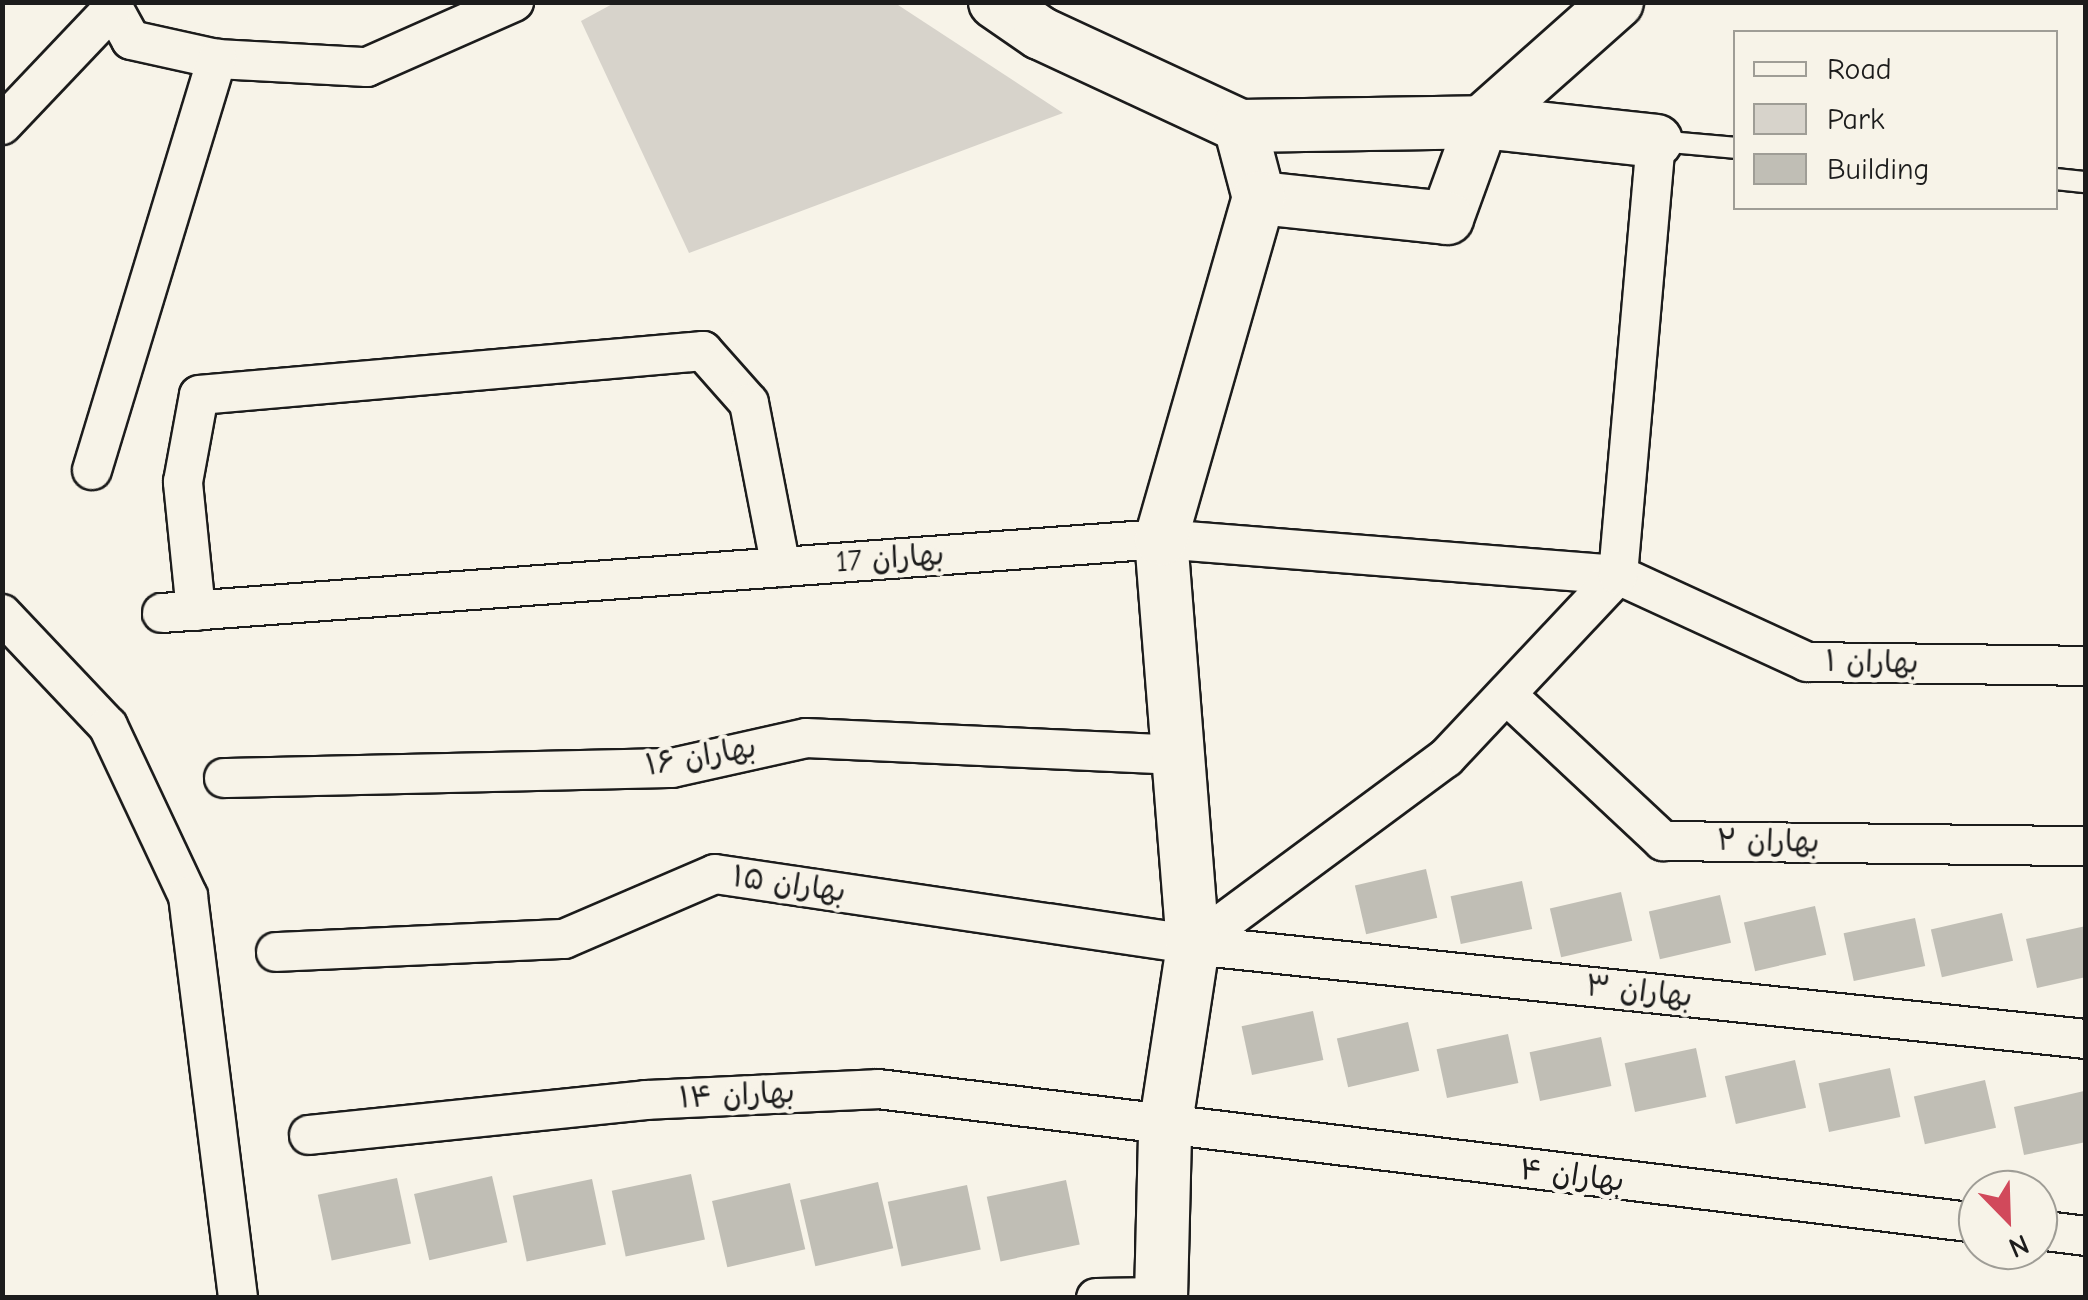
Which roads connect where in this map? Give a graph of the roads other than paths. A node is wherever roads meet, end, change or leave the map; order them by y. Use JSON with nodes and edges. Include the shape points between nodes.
{"nodes":[{"id":1,"x":514,"y":2,"type":"edge"},
{"id":2,"x":995,"y":2,"type":"edge"},
{"id":3,"x":1617,"y":2,"type":"edge"},
{"id":4,"x":111,"y":5,"type":"edge"},
{"id":5,"x":217,"y":59,"type":"junction"},
{"id":6,"x":1482,"y":122,"type":"junction"},
{"id":7,"x":2,"y":124,"type":"edge"},
{"id":8,"x":1240,"y":126,"type":"junction"},
{"id":9,"x":1656,"y":140,"type":"junction"},
{"id":10,"x":1733,"y":148,"type":"edge"},
{"id":11,"x":2058,"y":179,"type":"edge"},
{"id":12,"x":2086,"y":182,"type":"edge"},
{"id":13,"x":1259,"y":198,"type":"junction"},
{"id":14,"x":92,"y":470,"type":"dead end"},
{"id":15,"x":1162,"y":539,"type":"junction"},
{"id":16,"x":780,"y":567,"type":"junction"},
{"id":17,"x":1618,"y":574,"type":"junction"},
{"id":18,"x":2,"y":614,"type":"edge"},
{"id":19,"x":2086,"y":666,"type":"edge"},
{"id":20,"x":1508,"y":695,"type":"junction"},
{"id":21,"x":1178,"y":754,"type":"junction"},
{"id":22,"x":224,"y":778,"type":"dead end"},
{"id":23,"x":2086,"y":846,"type":"edge"},
{"id":24,"x":1192,"y":945,"type":"junction"},
{"id":25,"x":276,"y":952,"type":"dead end"},
{"id":26,"x":2086,"y":1040,"type":"edge"},
{"id":27,"x":1166,"y":1129,"type":"junction"},
{"id":28,"x":308,"y":1135,"type":"dead end"},
{"id":29,"x":1958,"y":1221,"type":"edge"},
{"id":30,"x":2058,"y":1232,"type":"edge"},
{"id":31,"x":2086,"y":1236,"type":"edge"},
{"id":32,"x":1161,"y":1297,"type":"edge"},
{"id":33,"x":238,"y":1298,"type":"edge"},
{"id":34,"x":1096,"y":1298,"type":"edge"}],
"edges":[{"from":1,"to":5,"type":"street","via":[[367,67]]},
{"from":2,"to":8,"type":"street","via":[[1040,33]]},
{"from":3,"to":6,"type":"street"},
{"from":4,"to":5,"type":"street","via":[[132,40]]},
{"from":4,"to":7,"type":"street"},
{"from":5,"to":14,"type":"street"},
{"from":6,"to":8,"type":"street"},
{"from":6,"to":9,"type":"street"},
{"from":6,"to":13,"type":"street","via":[[1447,218]]},
{"from":8,"to":13,"type":"street"},
{"from":9,"to":10,"type":"lane"},
{"from":9,"to":17,"type":"street"},
{"from":11,"to":12,"type":"lane"},
{"from":13,"to":15,"type":"street"},
{"from":15,"to":16,"type":"street","name":"بهاران 17"},
{"from":15,"to":17,"type":"street","name":"بهاران 17"},
{"from":15,"to":21,"type":"street"},
{"from":16,"to":16,"type":"street","name":"بهاران 17","via":[[179,612],[183,482],[199,395],[703,351],[749,403]]},
{"from":17,"to":19,"type":"street","name":"بهاران ۱","via":[[1807,662]]},
{"from":17,"to":20,"type":"street"},
{"from":18,"to":33,"type":"street","via":[[108,726],[188,896]]},
{"from":20,"to":23,"type":"street","name":"بهاران ۲","via":[[1663,841]]},
{"from":20,"to":24,"type":"street","via":[[1446,758]]},
{"from":21,"to":22,"type":"street","name":"بهاران ۱۶","via":[[806,738],[672,768]]},
{"from":21,"to":24,"type":"street"},
{"from":24,"to":25,"type":"street","name":"بهاران ۱۵","via":[[715,874],[564,938]]},
{"from":24,"to":26,"type":"street","name":"بهاران ۳"},
{"from":24,"to":27,"type":"street"},
{"from":27,"to":28,"type":"street","name":"بهاران ۱۴","via":[[878,1089],[646,1100]]},
{"from":27,"to":29,"type":"street","name":"بهاران ۴"},
{"from":27,"to":32,"type":"street"},
{"from":30,"to":31,"type":"street"},
{"from":32,"to":34,"type":"street"}]}
